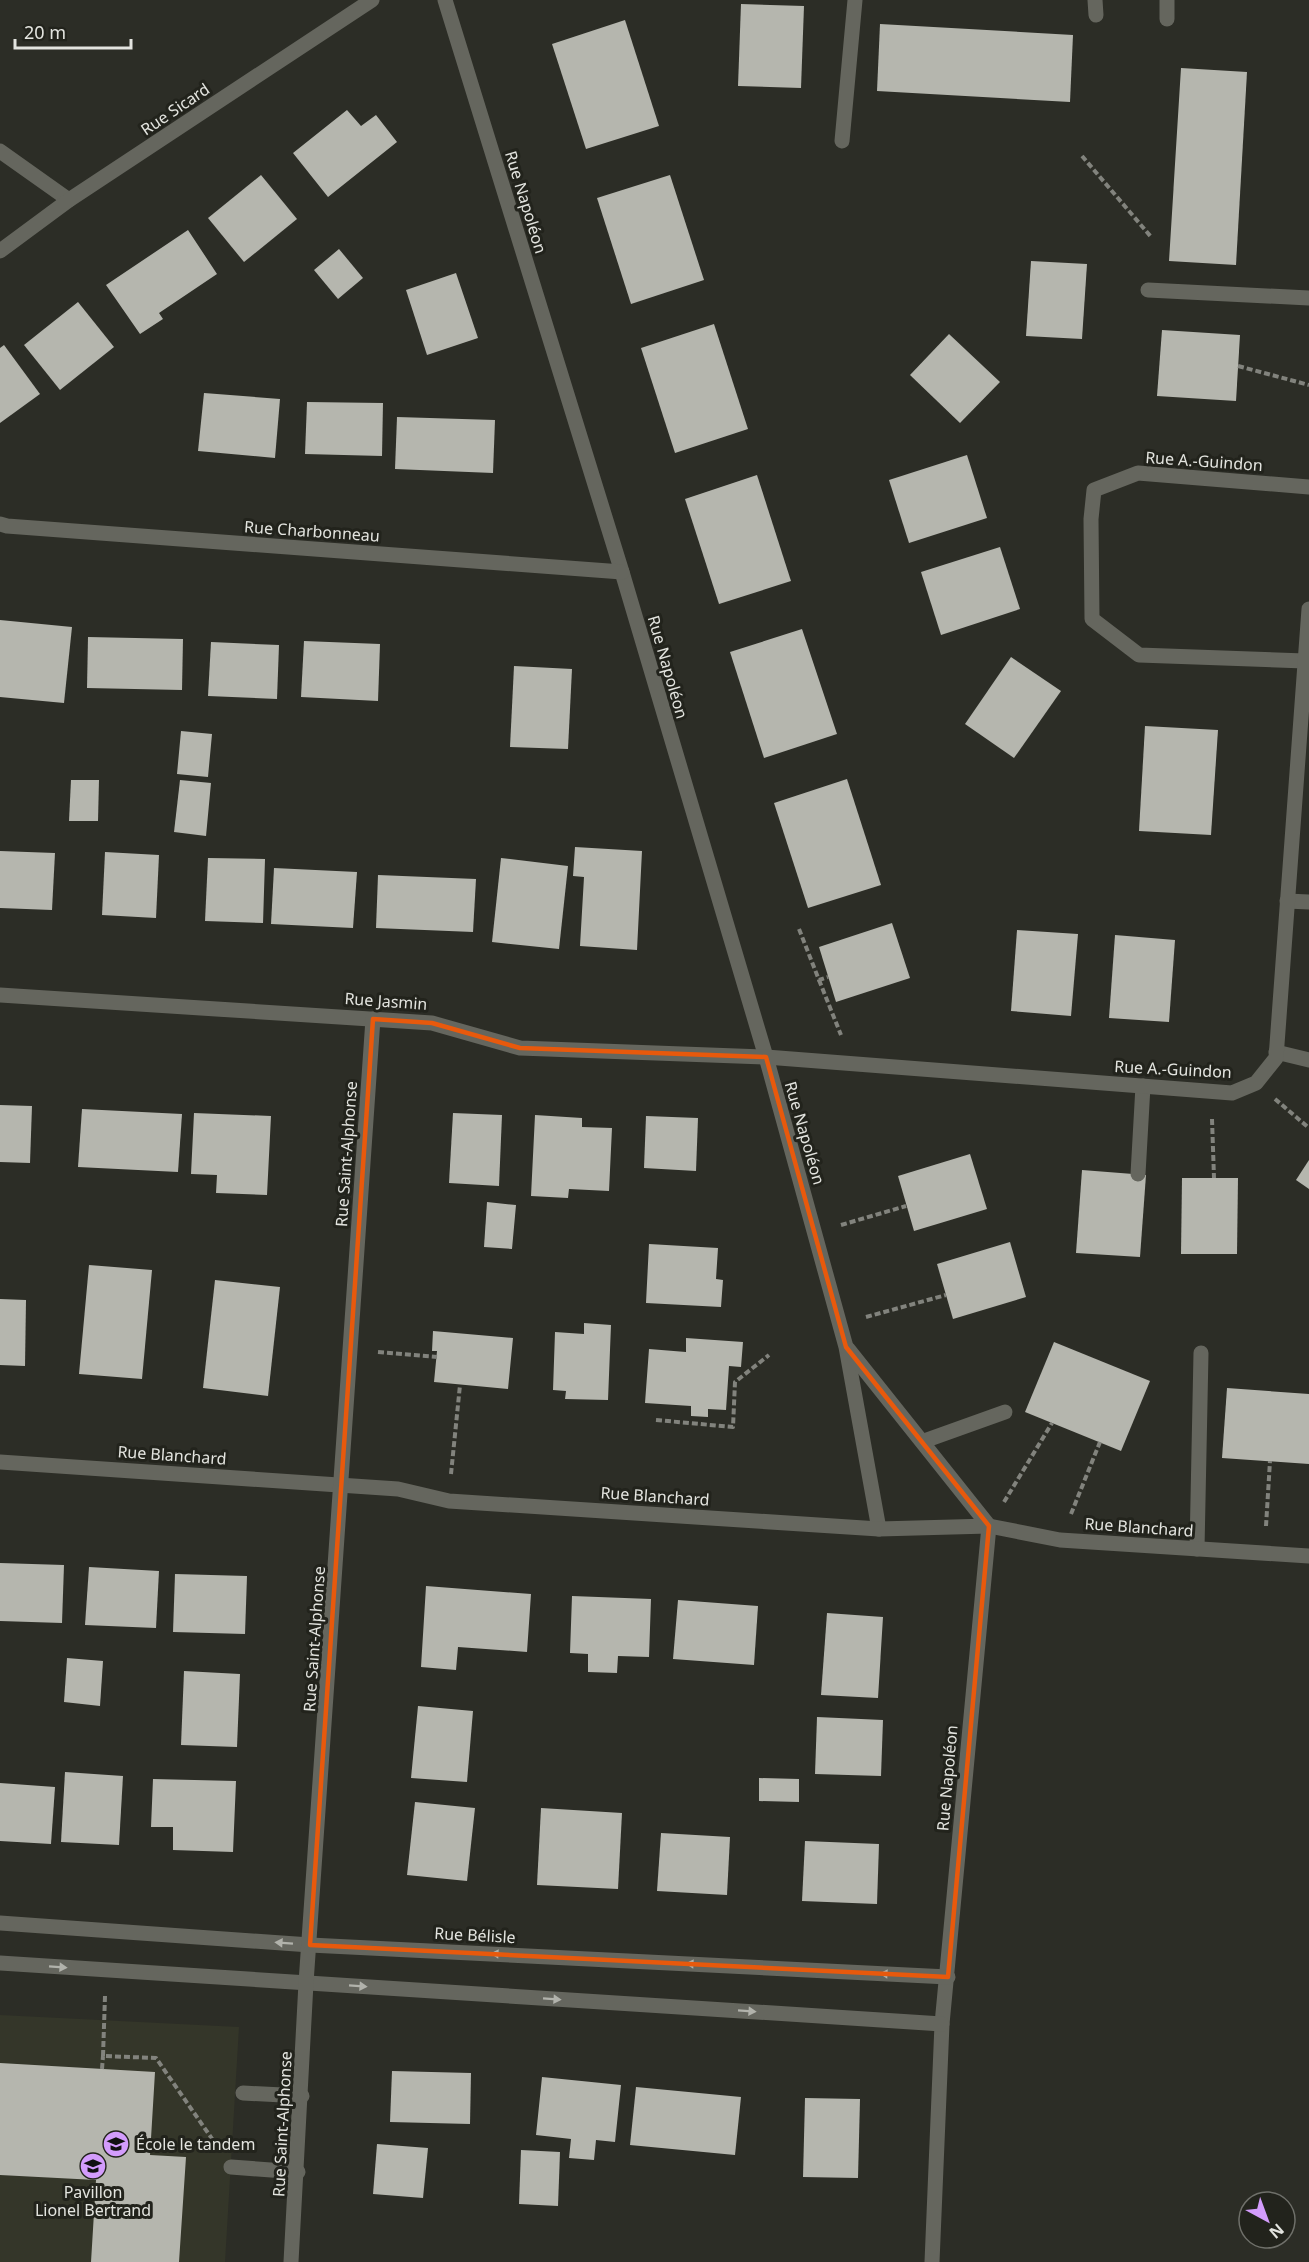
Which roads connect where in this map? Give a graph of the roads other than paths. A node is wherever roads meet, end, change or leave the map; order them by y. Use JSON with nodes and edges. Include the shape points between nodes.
{"nodes":[{"id":1,"x":372,"y":0,"type":"edge"},
{"id":2,"x":445,"y":0,"type":"edge"},
{"id":3,"x":855,"y":0,"type":"edge"},
{"id":4,"x":1167,"y":0,"type":"edge"},
{"id":5,"x":1167,"y":19,"type":"dead end"},
{"id":6,"x":842,"y":141,"type":"dead end"},
{"id":7,"x":0,"y":151,"type":"edge"},
{"id":8,"x":69,"y":200,"type":"junction"},
{"id":9,"x":0,"y":252,"type":"edge"},
{"id":10,"x":1148,"y":290,"type":"dead end"},
{"id":11,"x":1309,"y":298,"type":"edge"},
{"id":12,"x":1309,"y":487,"type":"edge"},
{"id":13,"x":0,"y":524,"type":"edge"},
{"id":14,"x":622,"y":572,"type":"junction"},
{"id":15,"x":1309,"y":609,"type":"edge"},
{"id":16,"x":1308,"y":626,"type":"edge"},
{"id":17,"x":1305,"y":661,"type":"junction"},
{"id":18,"x":1287,"y":901,"type":"junction"},
{"id":19,"x":1309,"y":902,"type":"edge"},
{"id":20,"x":0,"y":995,"type":"edge"},
{"id":21,"x":373,"y":1019,"type":"junction"},
{"id":22,"x":1276,"y":1052,"type":"junction"},
{"id":23,"x":765,"y":1057,"type":"junction"},
{"id":24,"x":1309,"y":1060,"type":"edge"},
{"id":25,"x":1143,"y":1086,"type":"junction"},
{"id":26,"x":1138,"y":1174,"type":"dead end"},
{"id":27,"x":846,"y":1347,"type":"junction"},
{"id":28,"x":1201,"y":1353,"type":"dead end"},
{"id":29,"x":1005,"y":1412,"type":"dead end"},
{"id":30,"x":924,"y":1441,"type":"junction"},
{"id":31,"x":0,"y":1462,"type":"edge"},
{"id":32,"x":343,"y":1484,"type":"junction"},
{"id":33,"x":989,"y":1526,"type":"junction"},
{"id":34,"x":879,"y":1529,"type":"junction"},
{"id":35,"x":1197,"y":1549,"type":"junction"},
{"id":36,"x":1309,"y":1556,"type":"edge"},
{"id":37,"x":0,"y":1923,"type":"edge"},
{"id":38,"x":310,"y":1945,"type":"junction"},
{"id":39,"x":0,"y":1964,"type":"edge"},
{"id":40,"x":948,"y":1977,"type":"junction"},
{"id":41,"x":306,"y":1983,"type":"junction"},
{"id":42,"x":942,"y":2024,"type":"junction"},
{"id":43,"x":243,"y":2092,"type":"dead end"},
{"id":44,"x":302,"y":2096,"type":"junction"},
{"id":45,"x":231,"y":2167,"type":"road end"},
{"id":46,"x":298,"y":2172,"type":"junction"},
{"id":47,"x":291,"y":2262,"type":"edge"},
{"id":48,"x":932,"y":2262,"type":"edge"}],
"edges":[{"from":1,"to":8,"type":"street","name":"Rue Sicard"},
{"from":2,"to":14,"type":"street","name":"Rue Napoléon"},
{"from":3,"to":6,"type":"street"},
{"from":4,"to":5,"type":"street"},
{"from":7,"to":8,"type":"street"},
{"from":8,"to":9,"type":"street","name":"Rue Sicard"},
{"from":10,"to":11,"type":"street"},
{"from":12,"to":17,"type":"street","name":"Rue A.-Guindon","via":[[1138,473],[1094,490],[1091,519],[1092,620],[1139,655]]},
{"from":13,"to":14,"type":"street","name":"Rue Charbonneau"},
{"from":14,"to":23,"type":"street","name":"Rue Napoléon"},
{"from":15,"to":16,"type":"street"},
{"from":16,"to":17,"type":"street"},
{"from":17,"to":18,"type":"street"},
{"from":18,"to":19,"type":"street"},
{"from":18,"to":22,"type":"street"},
{"from":20,"to":21,"type":"street","name":"Rue Jasmin"},
{"from":21,"to":23,"type":"street","name":"Rue Jasmin","via":[[432,1023],[520,1048]]},
{"from":21,"to":32,"type":"street","name":"Rue Saint-Alphonse"},
{"from":22,"to":24,"type":"street"},
{"from":22,"to":25,"type":"street","name":"Rue A.-Guindon","via":[[1276,1058],[1256,1083],[1232,1093]]},
{"from":23,"to":25,"type":"street","name":"Rue A.-Guindon"},
{"from":23,"to":27,"type":"street","name":"Rue Napoléon"},
{"from":25,"to":26,"type":"street"},
{"from":27,"to":30,"type":"street","name":"Rue Napoléon"},
{"from":27,"to":34,"type":"street","name":"Rue Napoléon"},
{"from":28,"to":35,"type":"street"},
{"from":29,"to":30,"type":"street"},
{"from":30,"to":33,"type":"street","name":"Rue Napoléon"},
{"from":31,"to":32,"type":"street","name":"Rue Blanchard"},
{"from":32,"to":34,"type":"street","name":"Rue Blanchard","via":[[398,1489],[449,1501]]},
{"from":32,"to":38,"type":"street","name":"Rue Saint-Alphonse"},
{"from":33,"to":34,"type":"street","name":"Rue Blanchard"},
{"from":33,"to":35,"type":"street","name":"Rue Blanchard","via":[[1060,1540]]},
{"from":33,"to":40,"type":"street","name":"Rue Napoléon"},
{"from":35,"to":36,"type":"street","name":"Rue Blanchard"},
{"from":38,"to":37,"type":"street","name":"Rue Bélisle","one_way":true},
{"from":40,"to":38,"type":"street","name":"Rue Bélisle","one_way":true},
{"from":38,"to":41,"type":"street","name":"Rue Saint-Alphonse"},
{"from":39,"to":41,"type":"street","one_way":true},
{"from":40,"to":42,"type":"street","name":"Rue Napoléon"},
{"from":41,"to":42,"type":"street","one_way":true},
{"from":41,"to":44,"type":"street","name":"Rue Saint-Alphonse"},
{"from":42,"to":48,"type":"street","name":"Rue Napoléon"},
{"from":43,"to":44,"type":"street"},
{"from":44,"to":46,"type":"street","name":"Rue Saint-Alphonse"},
{"from":45,"to":46,"type":"street"},
{"from":46,"to":47,"type":"street","name":"Rue Saint-Alphonse"}]}
